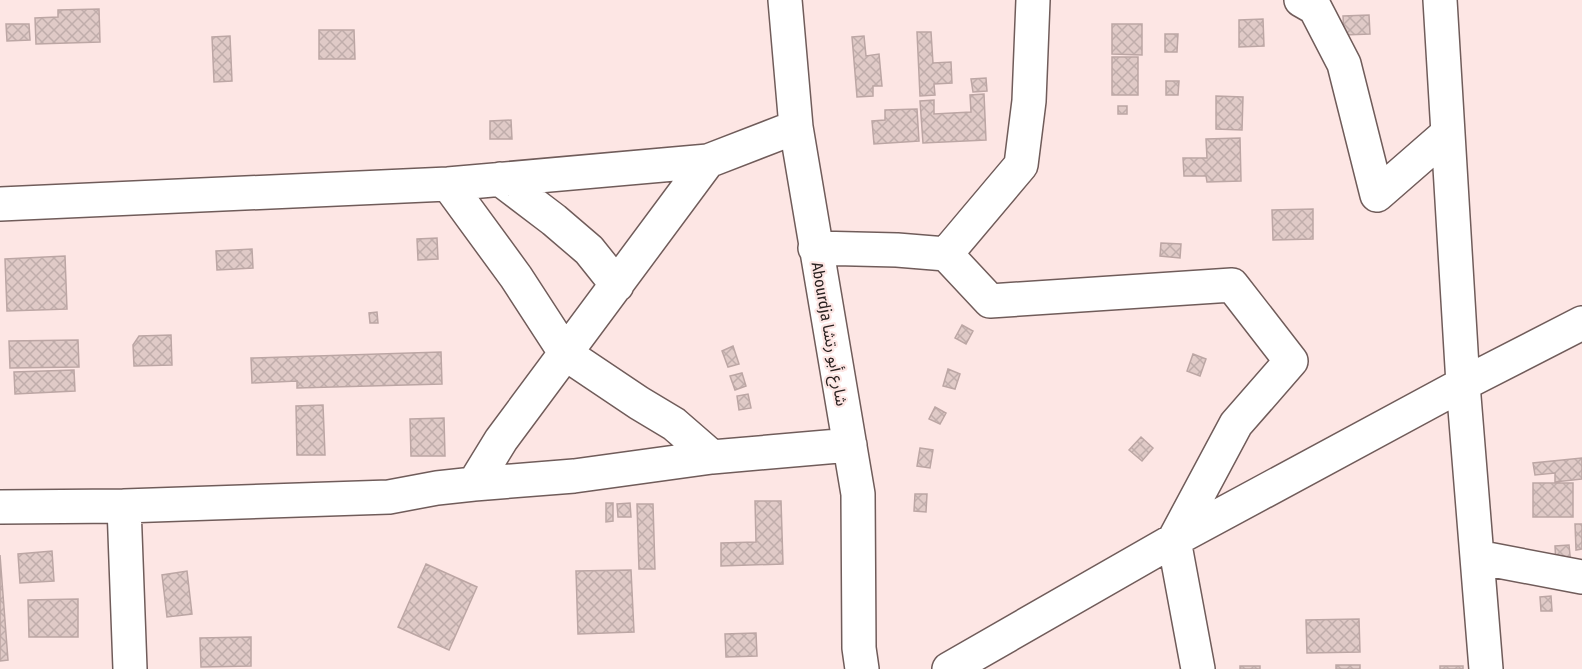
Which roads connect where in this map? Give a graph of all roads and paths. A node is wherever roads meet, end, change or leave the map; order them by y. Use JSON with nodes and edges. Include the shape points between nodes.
{"nodes":[{"id":1,"x":785,"y":0,"type":"edge"},
{"id":2,"x":1033,"y":0,"type":"edge"},
{"id":3,"x":1301,"y":0,"type":"edge"},
{"id":4,"x":1440,"y":0,"type":"edge"},
{"id":5,"x":796,"y":127,"type":"junction"},
{"id":6,"x":1447,"y":134,"type":"junction"},
{"id":7,"x":708,"y":161,"type":"junction"},
{"id":8,"x":500,"y":179,"type":"junction"},
{"id":9,"x":448,"y":184,"type":"junction"},
{"id":10,"x":0,"y":204,"type":"edge"},
{"id":11,"x":815,"y":249,"type":"junction"},
{"id":12,"x":946,"y":254,"type":"junction"},
{"id":13,"x":617,"y":285,"type":"junction"},
{"id":14,"x":1582,"y":323,"type":"edge"},
{"id":15,"x":566,"y":354,"type":"junction"},
{"id":16,"x":1463,"y":384,"type":"junction"},
{"id":17,"x":850,"y":445,"type":"junction"},
{"id":18,"x":712,"y":457,"type":"junction"},
{"id":19,"x":474,"y":484,"type":"junction"},
{"id":20,"x":124,"y":506,"type":"junction"},
{"id":21,"x":0,"y":507,"type":"edge"},
{"id":22,"x":1174,"y":540,"type":"junction"},
{"id":23,"x":1477,"y":557,"type":"junction"},
{"id":24,"x":1582,"y":577,"type":"edge"},
{"id":25,"x":130,"y":669,"type":"edge"},
{"id":26,"x":862,"y":669,"type":"edge"},
{"id":27,"x":949,"y":669,"type":"edge"},
{"id":28,"x":1198,"y":669,"type":"edge"},
{"id":29,"x":1486,"y":669,"type":"edge"}],
"edges":[{"from":1,"to":5,"type":"street","name":"Abourdja شارع أبو رتشا"},
{"from":2,"to":12,"type":"street","via":[[1029,101],[1021,165]]},
{"from":3,"to":6,"type":"street","via":[[1315,8],[1344,64],[1377,195]]},
{"from":4,"to":6,"type":"street"},
{"from":5,"to":7,"type":"street"},
{"from":5,"to":11,"type":"street","name":"Abourdja شارع أبو رتشا"},
{"from":6,"to":16,"type":"street"},
{"from":7,"to":8,"type":"street"},
{"from":7,"to":13,"type":"street"},
{"from":8,"to":9,"type":"street"},
{"from":8,"to":13,"type":"street","via":[[589,250]]},
{"from":9,"to":10,"type":"street"},
{"from":9,"to":15,"type":"street"},
{"from":11,"to":12,"type":"street"},
{"from":11,"to":17,"type":"street","name":"Abourdja شارع أبو رتشا"},
{"from":12,"to":22,"type":"street","via":[[990,301],[1232,285],[1291,361],[1236,424]]},
{"from":13,"to":15,"type":"street"},
{"from":14,"to":16,"type":"street"},
{"from":15,"to":18,"type":"street","via":[[674,424]]},
{"from":15,"to":19,"type":"street","via":[[501,440]]},
{"from":16,"to":22,"type":"street"},
{"from":16,"to":23,"type":"street"},
{"from":17,"to":18,"type":"street"},
{"from":17,"to":26,"type":"street","name":"Abourdja شارع أبو رتشا","via":[[858,494],[858,648]]},
{"from":18,"to":19,"type":"street","via":[[574,476]]},
{"from":19,"to":20,"type":"street","via":[[388,497]]},
{"from":20,"to":21,"type":"street"},
{"from":20,"to":25,"type":"street"},
{"from":22,"to":27,"type":"street"},
{"from":22,"to":28,"type":"street"},
{"from":23,"to":24,"type":"street"},
{"from":23,"to":29,"type":"street"}]}
